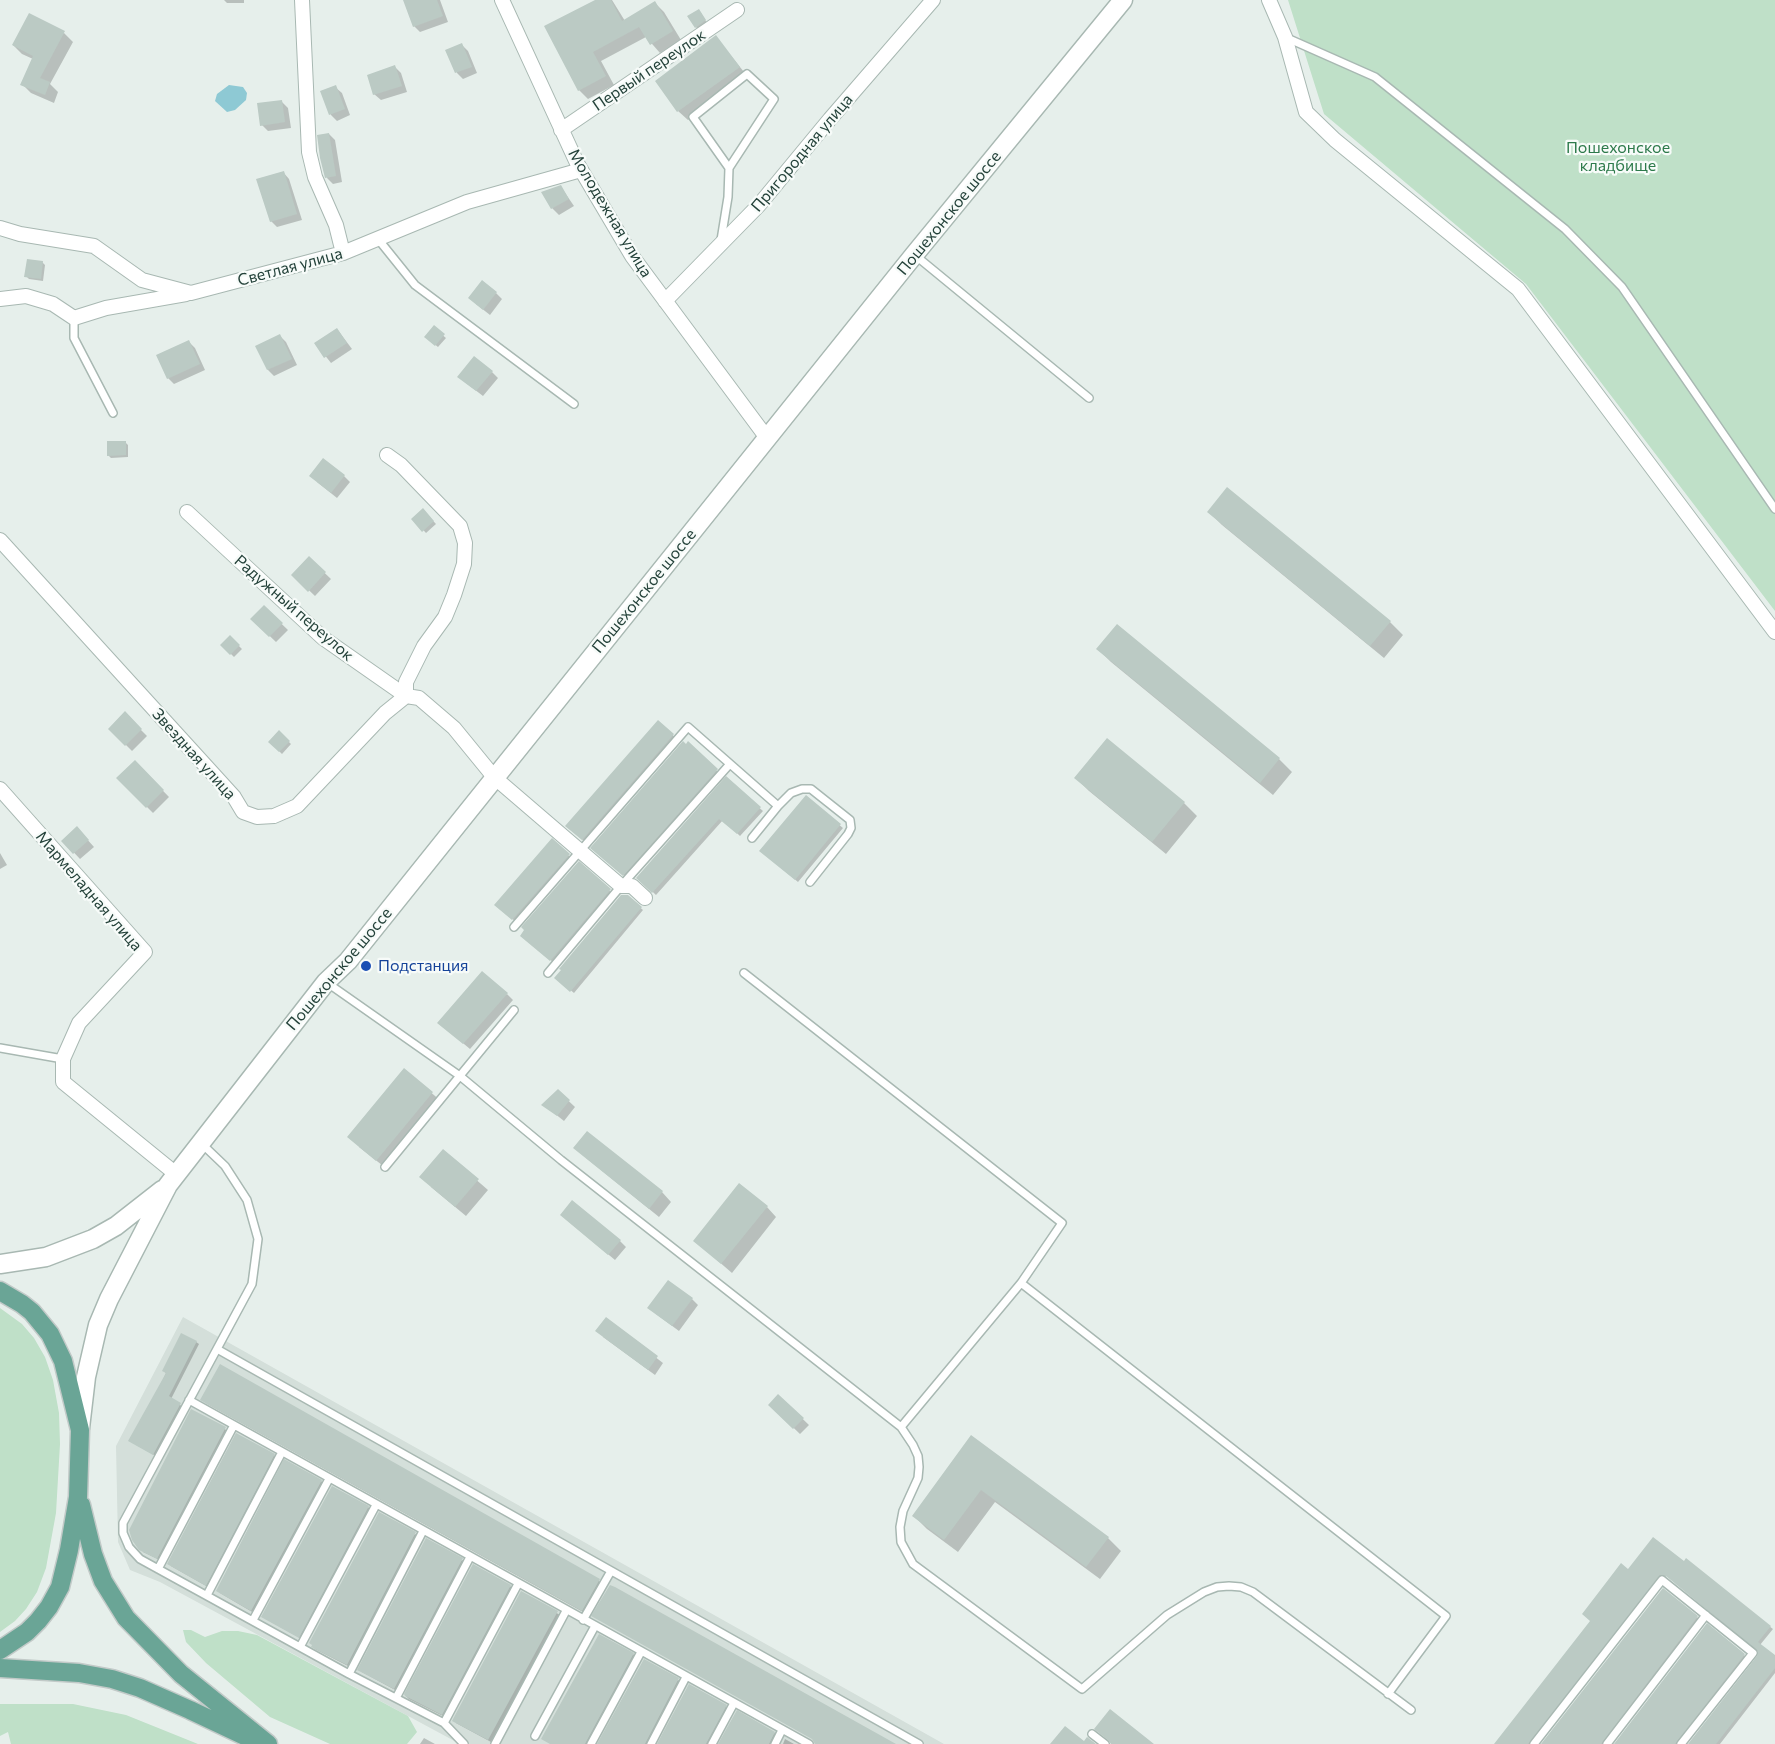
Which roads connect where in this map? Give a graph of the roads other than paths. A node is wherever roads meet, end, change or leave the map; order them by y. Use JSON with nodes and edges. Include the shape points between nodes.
{"nodes":[{"id":1,"x":302,"y":0,"type":"edge"},
{"id":2,"x":502,"y":0,"type":"edge"},
{"id":3,"x":933,"y":0,"type":"edge"},
{"id":4,"x":1123,"y":0,"type":"edge"},
{"id":5,"x":1269,"y":0,"type":"edge"},
{"id":6,"x":737,"y":10,"type":"dead end"},
{"id":7,"x":1285,"y":37,"type":"junction"},
{"id":8,"x":561,"y":130,"type":"junction"},
{"id":9,"x":729,"y":168,"type":"junction"},
{"id":10,"x":581,"y":170,"type":"junction"},
{"id":11,"x":0,"y":228,"type":"edge"},
{"id":12,"x":378,"y":239,"type":"junction"},
{"id":13,"x":721,"y":245,"type":"junction"},
{"id":14,"x":343,"y":253,"type":"junction"},
{"id":15,"x":914,"y":255,"type":"junction"},
{"id":16,"x":190,"y":293,"type":"junction"},
{"id":17,"x":0,"y":299,"type":"edge"},
{"id":18,"x":665,"y":300,"type":"junction"},
{"id":19,"x":74,"y":318,"type":"junction"},
{"id":20,"x":1089,"y":398,"type":"dead end"},
{"id":21,"x":574,"y":404,"type":"dead end"},
{"id":22,"x":113,"y":413,"type":"dead end"},
{"id":23,"x":767,"y":438,"type":"junction"},
{"id":24,"x":387,"y":455,"type":"dead end"},
{"id":25,"x":1775,"y":508,"type":"edge"},
{"id":26,"x":187,"y":512,"type":"dead end"},
{"id":27,"x":0,"y":540,"type":"edge"},
{"id":28,"x":1775,"y":632,"type":"edge"},
{"id":29,"x":406,"y":696,"type":"junction"},
{"id":30,"x":729,"y":765,"type":"junction"},
{"id":31,"x":494,"y":777,"type":"junction"},
{"id":32,"x":0,"y":789,"type":"edge"},
{"id":33,"x":778,"y":806,"type":"junction"},
{"id":34,"x":752,"y":838,"type":"dead end"},
{"id":35,"x":580,"y":849,"type":"junction"},
{"id":36,"x":810,"y":882,"type":"dead end"},
{"id":37,"x":621,"y":886,"type":"junction"},
{"id":38,"x":645,"y":898,"type":"dead end"},
{"id":39,"x":514,"y":927,"type":"dead end"},
{"id":40,"x":548,"y":973,"type":"dead end"},
{"id":41,"x":744,"y":973,"type":"dead end"},
{"id":42,"x":326,"y":982,"type":"junction"},
{"id":43,"x":514,"y":1010,"type":"dead end"},
{"id":44,"x":0,"y":1048,"type":"edge"},
{"id":45,"x":63,"y":1059,"type":"junction"},
{"id":46,"x":460,"y":1076,"type":"junction"},
{"id":47,"x":200,"y":1142,"type":"junction"},
{"id":48,"x":385,"y":1167,"type":"dead end"},
{"id":49,"x":172,"y":1180,"type":"junction"},
{"id":50,"x":0,"y":1264,"type":"edge"},
{"id":51,"x":1021,"y":1283,"type":"junction"},
{"id":52,"x":0,"y":1291,"type":"edge"},
{"id":53,"x":217,"y":1349,"type":"junction"},
{"id":54,"x":189,"y":1400,"type":"junction"},
{"id":55,"x":234,"y":1425,"type":"junction"},
{"id":56,"x":901,"y":1427,"type":"junction"},
{"id":57,"x":80,"y":1430,"type":"junction"},
{"id":58,"x":282,"y":1452,"type":"junction"},
{"id":59,"x":329,"y":1479,"type":"junction"},
{"id":60,"x":78,"y":1497,"type":"junction"},
{"id":61,"x":376,"y":1505,"type":"junction"},
{"id":62,"x":423,"y":1531,"type":"junction"},
{"id":63,"x":470,"y":1557,"type":"junction"},
{"id":64,"x":158,"y":1569,"type":"junction"},
{"id":65,"x":611,"y":1571,"type":"junction"},
{"id":66,"x":518,"y":1584,"type":"junction"},
{"id":67,"x":207,"y":1595,"type":"junction"},
{"id":68,"x":567,"y":1611,"type":"junction"},
{"id":69,"x":1706,"y":1615,"type":"junction"},
{"id":70,"x":253,"y":1620,"type":"junction"},
{"id":71,"x":583,"y":1620,"type":"junction"},
{"id":72,"x":595,"y":1626,"type":"junction"},
{"id":73,"x":300,"y":1647,"type":"junction"},
{"id":74,"x":0,"y":1650,"type":"edge"},
{"id":75,"x":641,"y":1652,"type":"junction"},
{"id":76,"x":0,"y":1668,"type":"edge"},
{"id":77,"x":349,"y":1674,"type":"junction"},
{"id":78,"x":686,"y":1677,"type":"junction"},
{"id":79,"x":1388,"y":1694,"type":"junction"},
{"id":80,"x":396,"y":1698,"type":"junction"},
{"id":81,"x":734,"y":1703,"type":"junction"},
{"id":82,"x":1411,"y":1710,"type":"dead end"},
{"id":83,"x":444,"y":1723,"type":"junction"},
{"id":84,"x":782,"y":1730,"type":"junction"},
{"id":85,"x":1092,"y":1734,"type":"dead end"},
{"id":86,"x":535,"y":1736,"type":"dead end"},
{"id":87,"x":261,"y":1744,"type":"edge"},
{"id":88,"x":268,"y":1744,"type":"edge"},
{"id":89,"x":464,"y":1744,"type":"edge"},
{"id":90,"x":495,"y":1744,"type":"edge"},
{"id":91,"x":591,"y":1744,"type":"edge"},
{"id":92,"x":651,"y":1744,"type":"edge"},
{"id":93,"x":712,"y":1744,"type":"edge"},
{"id":94,"x":775,"y":1744,"type":"edge"},
{"id":95,"x":809,"y":1744,"type":"edge"},
{"id":96,"x":919,"y":1744,"type":"edge"},
{"id":97,"x":1105,"y":1744,"type":"edge"},
{"id":98,"x":1534,"y":1744,"type":"edge"},
{"id":99,"x":1607,"y":1744,"type":"edge"},
{"id":100,"x":1681,"y":1744,"type":"edge"}],
"edges":[{"from":1,"to":14,"type":"street","via":[[309,152]]},
{"from":2,"to":8,"type":"street","name":"Молодежная улица"},
{"from":3,"to":13,"type":"street","name":"Пригородная улица"},
{"from":4,"to":15,"type":"street","name":"Пошехонское шоссе"},
{"from":5,"to":7,"type":"street"},
{"from":6,"to":8,"type":"street","name":"Первый переулок"},
{"from":7,"to":25,"type":"lane","via":[[1375,77],[1565,229],[1622,287]]},
{"from":7,"to":28,"type":"street","via":[[1306,112],[1518,290]]},
{"from":8,"to":10,"type":"street","name":"Молодежная улица"},
{"from":9,"to":9,"type":"lane","via":[[693,117],[747,74],[774,99]]},
{"from":9,"to":13,"type":"lane"},
{"from":10,"to":12,"type":"street","name":"Светлая улица","via":[[467,202]]},
{"from":10,"to":18,"type":"street","name":"Молодежная улица","via":[[632,256]]},
{"from":11,"to":16,"type":"street","name":"Светлая улица","via":[[94,246],[142,280]]},
{"from":12,"to":14,"type":"street","name":"Светлая улица"},
{"from":12,"to":21,"type":"lane","via":[[415,285]]},
{"from":13,"to":18,"type":"street","name":"Пригородная улица"},
{"from":14,"to":16,"type":"street","name":"Светлая улица"},
{"from":15,"to":20,"type":"lane"},
{"from":15,"to":23,"type":"street","name":"Пошехонское шоссе"},
{"from":16,"to":19,"type":"street","via":[[106,308]]},
{"from":17,"to":19,"type":"street","via":[[26,296],[53,303]]},
{"from":18,"to":23,"type":"street","name":"Молодежная улица"},
{"from":19,"to":22,"type":"lane","via":[[74,338]]},
{"from":23,"to":31,"type":"street","name":"Пошехонское шоссе"},
{"from":24,"to":29,"type":"street","via":[[460,526],[465,543],[464,564],[454,595],[406,682]]},
{"from":26,"to":29,"type":"street","name":"Радужный переулок","via":[[323,638]]},
{"from":27,"to":29,"type":"street","name":"Звездная улица","via":[[234,797],[243,812],[257,817],[274,816],[297,806]]},
{"from":29,"to":31,"type":"street","name":"Радужный переулок","via":[[419,698],[454,728]]},
{"from":30,"to":33,"type":"lane"},
{"from":30,"to":35,"type":"lane","via":[[688,727]]},
{"from":30,"to":37,"type":"lane"},
{"from":31,"to":35,"type":"street","name":"Радужный переулок"},
{"from":31,"to":42,"type":"street","name":"Пошехонское шоссе","via":[[348,961]]},
{"from":32,"to":45,"type":"street","name":"Мармеладная улица","via":[[146,952],[79,1023]]},
{"from":33,"to":34,"type":"lane"},
{"from":33,"to":36,"type":"lane","via":[[791,793],[811,789],[850,820],[848,834]]},
{"from":35,"to":37,"type":"street","name":"Радужный переулок"},
{"from":35,"to":39,"type":"lane"},
{"from":37,"to":38,"type":"street","name":"Радужный переулок","via":[[632,886]]},
{"from":37,"to":40,"type":"lane"},
{"from":41,"to":51,"type":"lane","via":[[1062,1223]]},
{"from":42,"to":46,"type":"lane"},
{"from":42,"to":47,"type":"street","name":"Пошехонское шоссе"},
{"from":43,"to":46,"type":"lane"},
{"from":44,"to":45,"type":"lane"},
{"from":45,"to":49,"type":"street","via":[[63,1082]]},
{"from":46,"to":48,"type":"lane"},
{"from":46,"to":56,"type":"lane"},
{"from":47,"to":49,"type":"street","name":"Пошехонское шоссе"},
{"from":47,"to":53,"type":"lane","via":[[225,1166],[247,1200],[258,1239],[252,1284]]},
{"from":49,"to":50,"type":"street","via":[[116,1226],[93,1239],[46,1257]]},
{"from":49,"to":57,"type":"street","via":[[108,1299],[86,1377]]},
{"from":51,"to":56,"type":"lane"},
{"from":51,"to":79,"type":"lane","via":[[1446,1616]]},
{"from":52,"to":57,"type":"main road","via":[[22,1304],[50,1334],[63,1361]]},
{"from":53,"to":54,"type":"lane"},
{"from":53,"to":65,"type":"lane"},
{"from":54,"to":55,"type":"lane"},
{"from":54,"to":64,"type":"lane","via":[[123,1523],[129,1547]]},
{"from":55,"to":58,"type":"lane"},
{"from":55,"to":64,"type":"lane"},
{"from":56,"to":79,"type":"lane","via":[[914,1445],[919,1467],[900,1527],[909,1559],[1082,1689],[1167,1615],[1204,1592],[1229,1586],[1253,1592]]},
{"from":57,"to":60,"type":"main road"},
{"from":58,"to":59,"type":"lane"},
{"from":58,"to":67,"type":"lane"},
{"from":59,"to":61,"type":"lane"},
{"from":59,"to":70,"type":"lane"},
{"from":60,"to":74,"type":"main road","via":[[60,1587],[38,1621]]},
{"from":60,"to":88,"type":"main road","via":[[103,1581],[126,1618],[181,1674]]},
{"from":61,"to":62,"type":"lane"},
{"from":61,"to":73,"type":"lane"},
{"from":62,"to":63,"type":"lane"},
{"from":62,"to":77,"type":"lane"},
{"from":63,"to":66,"type":"lane"},
{"from":63,"to":80,"type":"lane"},
{"from":64,"to":67,"type":"lane"},
{"from":65,"to":71,"type":"lane"},
{"from":65,"to":96,"type":"lane"},
{"from":66,"to":68,"type":"lane"},
{"from":66,"to":83,"type":"lane"},
{"from":67,"to":70,"type":"lane"},
{"from":68,"to":71,"type":"lane"},
{"from":68,"to":90,"type":"lane"},
{"from":69,"to":98,"type":"lane","via":[[1662,1580]]},
{"from":69,"to":99,"type":"lane"},
{"from":69,"to":100,"type":"lane","via":[[1753,1653]]},
{"from":70,"to":73,"type":"lane"},
{"from":71,"to":72,"type":"lane"},
{"from":72,"to":75,"type":"lane"},
{"from":72,"to":86,"type":"lane"},
{"from":73,"to":77,"type":"lane"},
{"from":75,"to":78,"type":"lane"},
{"from":75,"to":91,"type":"lane"},
{"from":76,"to":87,"type":"main road","via":[[112,1679]]},
{"from":77,"to":80,"type":"lane"},
{"from":78,"to":81,"type":"lane"},
{"from":78,"to":92,"type":"lane"},
{"from":79,"to":82,"type":"lane"},
{"from":80,"to":83,"type":"lane"},
{"from":81,"to":84,"type":"lane"},
{"from":81,"to":93,"type":"lane"},
{"from":83,"to":89,"type":"lane"},
{"from":84,"to":94,"type":"lane"},
{"from":84,"to":95,"type":"lane"},
{"from":85,"to":97,"type":"lane"}]}
